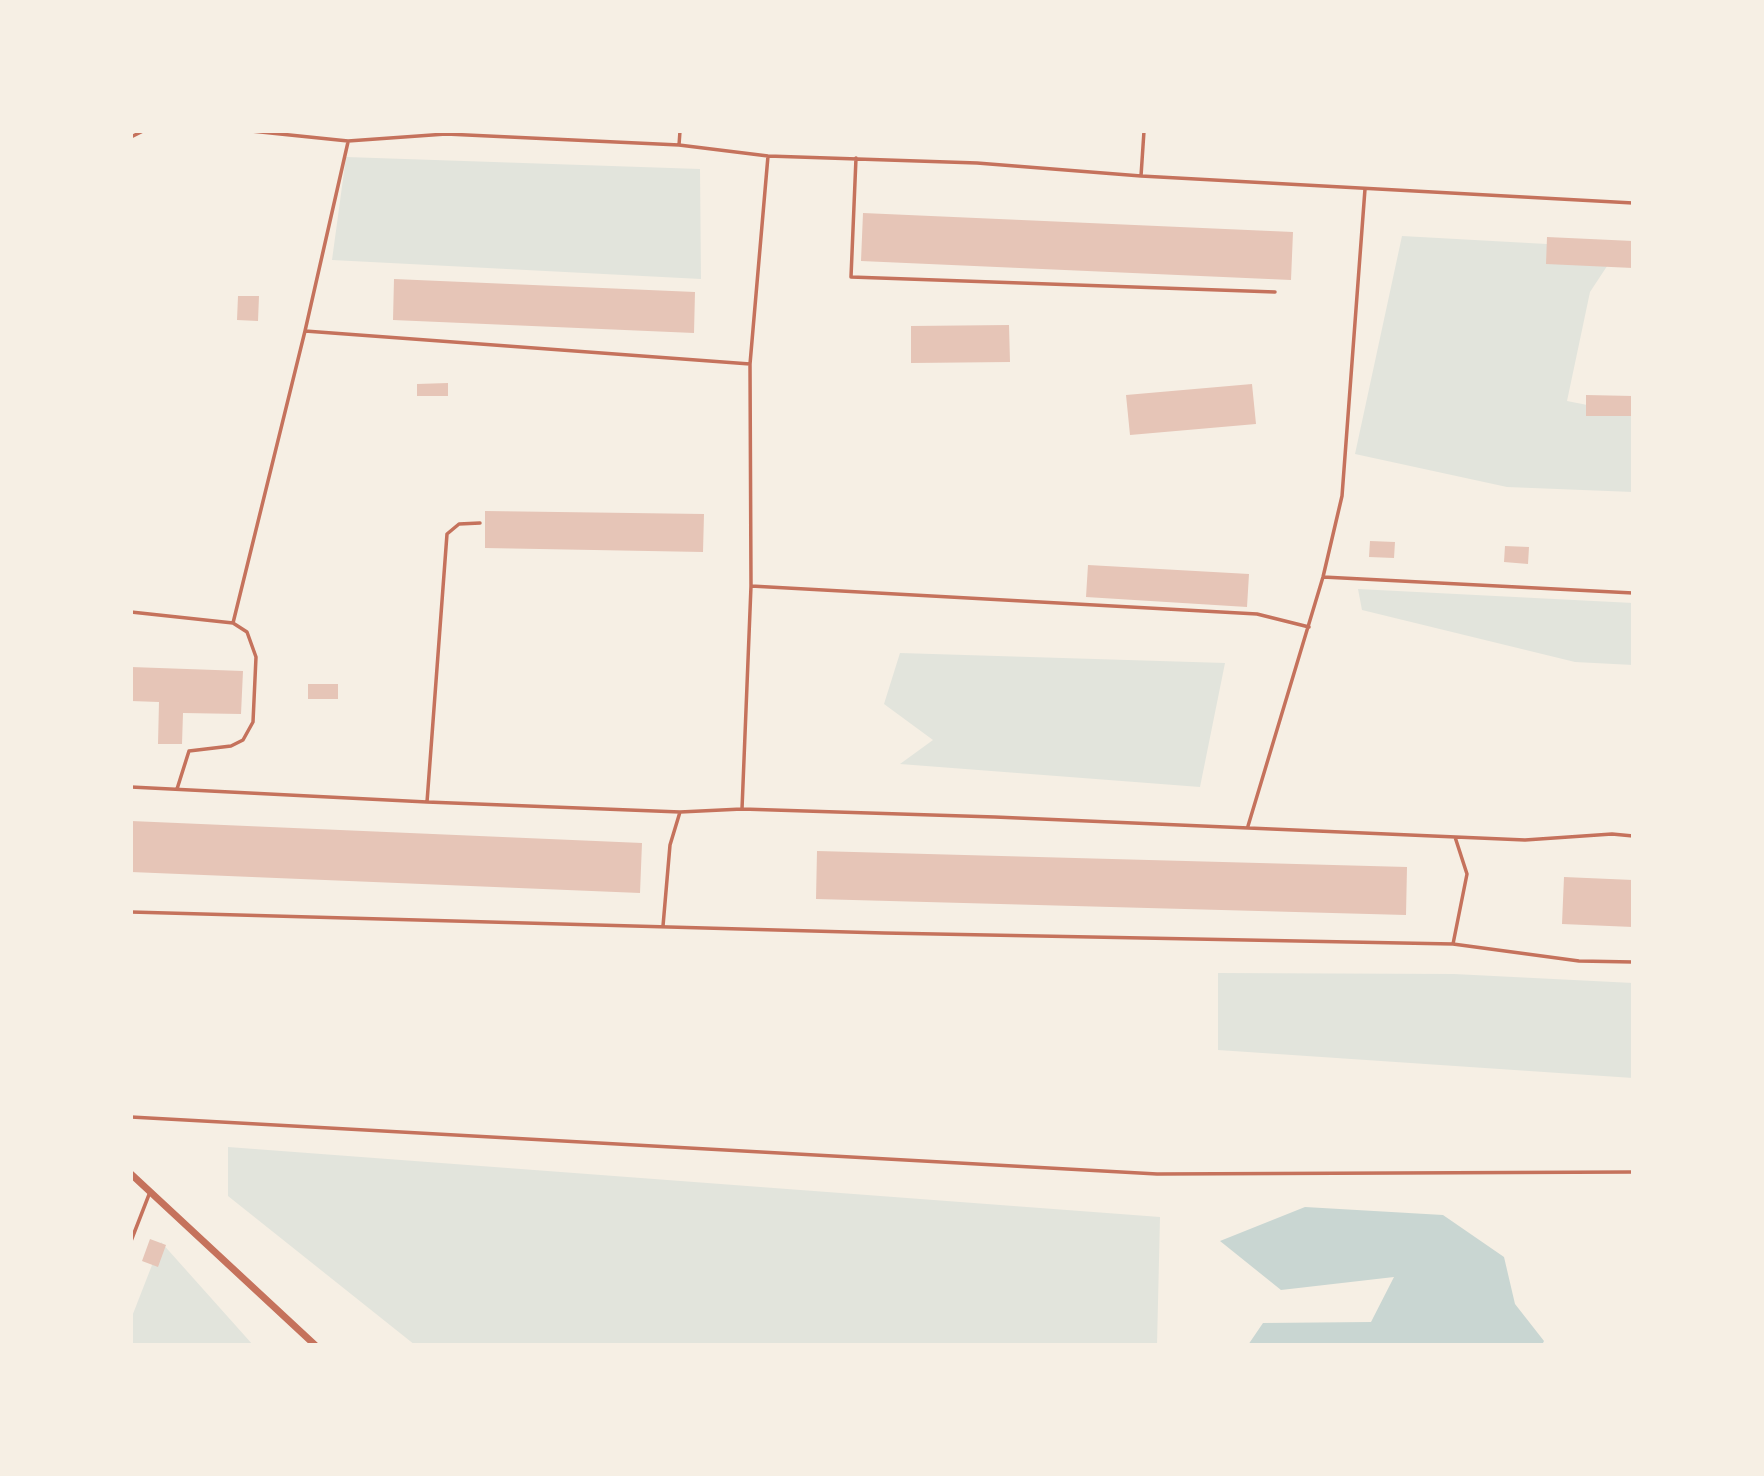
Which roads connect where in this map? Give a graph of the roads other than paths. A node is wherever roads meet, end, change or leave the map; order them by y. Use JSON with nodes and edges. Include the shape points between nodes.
{"nodes":[{"id":1,"x":143,"y":131,"type":"edge"},
{"id":2,"x":251,"y":131,"type":"edge"},
{"id":3,"x":680,"y":131,"type":"edge"},
{"id":4,"x":1143,"y":131,"type":"edge"},
{"id":5,"x":447,"y":133,"type":"edge"},
{"id":6,"x":131,"y":137,"type":"edge"},
{"id":7,"x":348,"y":141,"type":"junction"},
{"id":8,"x":679,"y":145,"type":"junction"},
{"id":9,"x":768,"y":156,"type":"junction"},
{"id":10,"x":856,"y":158,"type":"junction"},
{"id":11,"x":1141,"y":176,"type":"junction"},
{"id":12,"x":1365,"y":189,"type":"junction"},
{"id":13,"x":1633,"y":203,"type":"edge"},
{"id":14,"x":1275,"y":292,"type":"dead end"},
{"id":15,"x":305,"y":331,"type":"junction"},
{"id":16,"x":750,"y":364,"type":"junction"},
{"id":17,"x":480,"y":523,"type":"dead end"},
{"id":18,"x":1323,"y":578,"type":"junction"},
{"id":19,"x":751,"y":586,"type":"junction"},
{"id":20,"x":1633,"y":593,"type":"edge"},
{"id":21,"x":131,"y":612,"type":"edge"},
{"id":22,"x":233,"y":623,"type":"junction"},
{"id":23,"x":1309,"y":627,"type":"junction"},
{"id":24,"x":131,"y":787,"type":"edge"},
{"id":25,"x":177,"y":789,"type":"junction"},
{"id":26,"x":427,"y":802,"type":"junction"},
{"id":27,"x":742,"y":809,"type":"junction"},
{"id":28,"x":680,"y":811,"type":"junction"},
{"id":29,"x":1248,"y":826,"type":"junction"},
{"id":30,"x":1455,"y":836,"type":"junction"},
{"id":31,"x":1633,"y":836,"type":"edge"},
{"id":32,"x":131,"y":912,"type":"edge"},
{"id":33,"x":663,"y":926,"type":"junction"},
{"id":34,"x":1453,"y":944,"type":"junction"},
{"id":35,"x":1633,"y":962,"type":"edge"},
{"id":36,"x":131,"y":1116,"type":"edge"},
{"id":37,"x":1633,"y":1172,"type":"edge"},
{"id":38,"x":131,"y":1174,"type":"edge"},
{"id":39,"x":150,"y":1192,"type":"junction"},
{"id":40,"x":131,"y":1241,"type":"edge"},
{"id":41,"x":315,"y":1345,"type":"edge"}],
"edges":[{"from":1,"to":6,"type":"lane"},
{"from":2,"to":7,"type":"lane"},
{"from":3,"to":8,"type":"lane"},
{"from":4,"to":11,"type":"lane"},
{"from":5,"to":7,"type":"lane"},
{"from":5,"to":8,"type":"lane"},
{"from":7,"to":15,"type":"lane"},
{"from":8,"to":9,"type":"lane"},
{"from":9,"to":10,"type":"lane"},
{"from":9,"to":16,"type":"lane"},
{"from":10,"to":11,"type":"lane"},
{"from":10,"to":14,"type":"lane","via":[[851,277]]},
{"from":11,"to":12,"type":"lane"},
{"from":12,"to":13,"type":"lane"},
{"from":12,"to":18,"type":"lane","via":[[1342,496]]},
{"from":15,"to":16,"type":"lane"},
{"from":15,"to":22,"type":"lane"},
{"from":16,"to":19,"type":"lane"},
{"from":17,"to":26,"type":"lane","via":[[459,524],[447,534]]},
{"from":18,"to":20,"type":"lane"},
{"from":18,"to":23,"type":"lane"},
{"from":19,"to":23,"type":"lane","via":[[1257,614]]},
{"from":19,"to":27,"type":"lane"},
{"from":21,"to":22,"type":"lane"},
{"from":22,"to":25,"type":"lane","via":[[247,632],[256,657],[253,722],[243,740],[232,746],[189,751]]},
{"from":23,"to":29,"type":"lane"},
{"from":24,"to":25,"type":"lane"},
{"from":25,"to":26,"type":"lane"},
{"from":26,"to":28,"type":"lane"},
{"from":27,"to":28,"type":"lane"},
{"from":27,"to":29,"type":"lane"},
{"from":28,"to":33,"type":"lane","via":[[670,845]]},
{"from":29,"to":30,"type":"lane"},
{"from":30,"to":31,"type":"lane","via":[[1525,840]]},
{"from":30,"to":34,"type":"lane","via":[[1466,874]]},
{"from":32,"to":33,"type":"lane"},
{"from":33,"to":34,"type":"lane"},
{"from":34,"to":35,"type":"lane","via":[[1579,961]]},
{"from":36,"to":37,"type":"lane","via":[[1157,1174]]},
{"from":38,"to":39,"type":"street"},
{"from":39,"to":40,"type":"lane"},
{"from":39,"to":41,"type":"street"}]}
